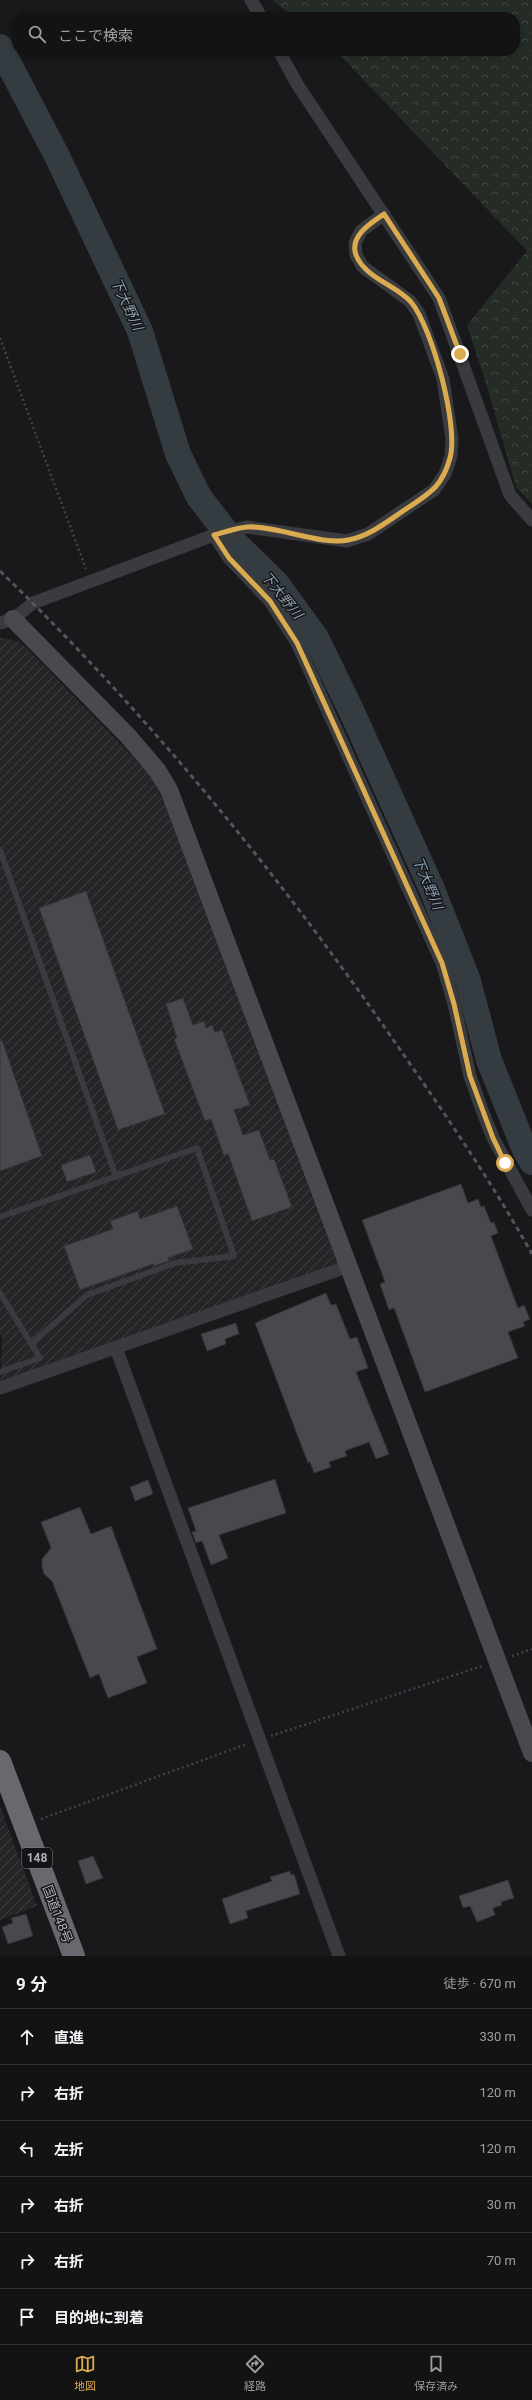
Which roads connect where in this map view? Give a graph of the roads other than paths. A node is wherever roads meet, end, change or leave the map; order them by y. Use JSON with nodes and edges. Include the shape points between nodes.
{"nodes":[{"id":1,"x":251,"y":0,"type":"edge"},
{"id":2,"x":258,"y":12,"type":"edge"},
{"id":3,"x":283,"y":56,"type":"edge"},
{"id":4,"x":384,"y":214,"type":"junction"},
{"id":5,"x":532,"y":520,"type":"edge"},
{"id":6,"x":214,"y":535,"type":"junction"},
{"id":7,"x":7,"y":621,"type":"edge"},
{"id":8,"x":0,"y":850,"type":"edge"},
{"id":9,"x":116,"y":1177,"type":"junction"},
{"id":10,"x":532,"y":1210,"type":"edge"},
{"id":11,"x":0,"y":1217,"type":"edge"},
{"id":12,"x":349,"y":1266,"type":"junction"},
{"id":13,"x":0,"y":1292,"type":"edge"},
{"id":14,"x":32,"y":1343,"type":"junction"},
{"id":15,"x":116,"y":1348,"type":"junction"},
{"id":16,"x":0,"y":1372,"type":"edge"},
{"id":17,"x":0,"y":1388,"type":"edge"},
{"id":18,"x":532,"y":1753,"type":"edge"},
{"id":19,"x":0,"y":1761,"type":"edge"},
{"id":20,"x":74,"y":1956,"type":"edge"},
{"id":21,"x":339,"y":1956,"type":"edge"}],
"edges":[{"from":1,"to":2,"type":"street"},
{"from":3,"to":4,"type":"street","via":[[297,84]]},
{"from":4,"to":5,"type":"street","via":[[439,298],[510,495]]},
{"from":4,"to":6,"type":"street","via":[[361,231],[355,243],[356,255],[363,266],[410,301],[419,314],[443,379],[452,439],[451,456],[445,474],[434,490],[368,534],[347,541],[247,527]]},
{"from":6,"to":7,"type":"street","via":[[33,603]]},
{"from":6,"to":10,"type":"street","via":[[229,558],[270,601],[297,643],[442,963],[470,1076],[482,1110],[493,1138]]},
{"from":7,"to":12,"type":"street","via":[[128,736],[157,770],[169,790]]},
{"from":8,"to":9,"type":"lane"},
{"from":9,"to":11,"type":"lane"},
{"from":9,"to":14,"type":"lane","via":[[197,1148],[234,1256],[175,1263],[87,1295]]},
{"from":12,"to":15,"type":"street"},
{"from":12,"to":18,"type":"street"},
{"from":13,"to":14,"type":"lane"},
{"from":14,"to":16,"type":"lane","via":[[40,1358]]},
{"from":15,"to":17,"type":"street"},
{"from":15,"to":21,"type":"street"},
{"from":19,"to":20,"type":"highway","name":"国道148号","number":"148"}]}
